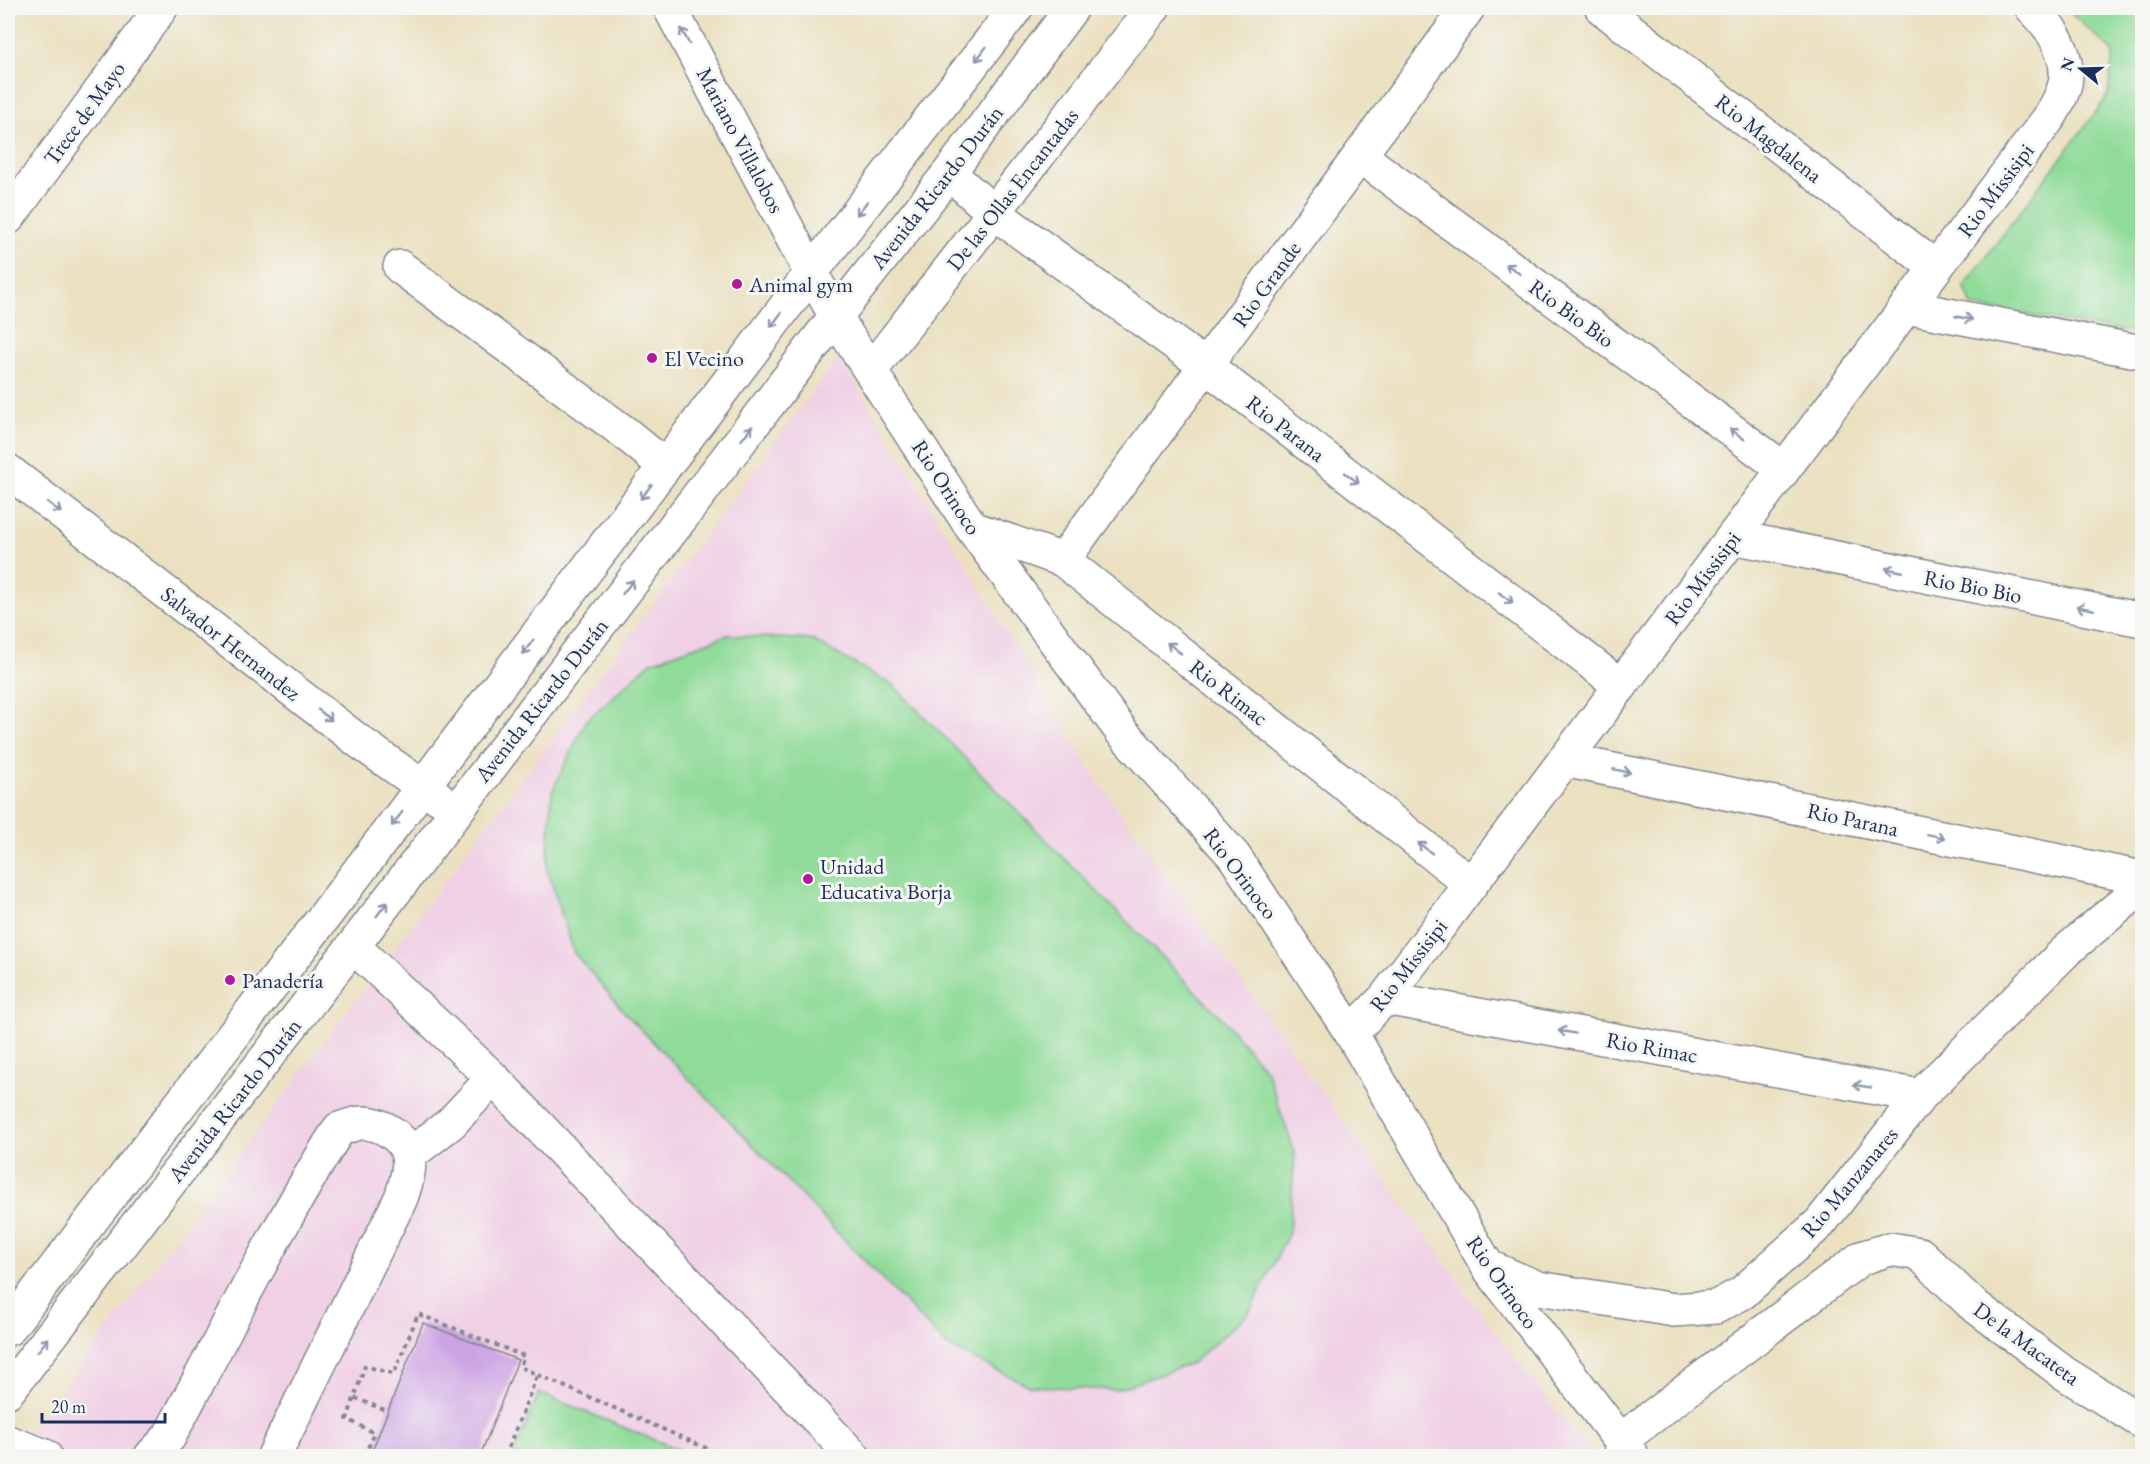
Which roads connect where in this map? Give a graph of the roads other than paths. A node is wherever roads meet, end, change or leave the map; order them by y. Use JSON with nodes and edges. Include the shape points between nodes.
{"nodes":[{"id":1,"x":161,"y":8,"type":"edge"},
{"id":2,"x":670,"y":8,"type":"edge"},
{"id":3,"x":1016,"y":8,"type":"edge"},
{"id":4,"x":1072,"y":8,"type":"edge"},
{"id":5,"x":1154,"y":8,"type":"edge"},
{"id":6,"x":1468,"y":8,"type":"edge"},
{"id":7,"x":1602,"y":8,"type":"edge"},
{"id":8,"x":2032,"y":8,"type":"edge"},
{"id":9,"x":1360,"y":156,"type":"junction"},
{"id":10,"x":949,"y":173,"type":"junction"},
{"id":11,"x":993,"y":212,"type":"junction"},
{"id":12,"x":8,"y":218,"type":"edge"},
{"id":13,"x":400,"y":267,"type":"dead end"},
{"id":14,"x":1936,"y":268,"type":"junction"},
{"id":15,"x":812,"y":273,"type":"junction"},
{"id":16,"x":1906,"y":307,"type":"junction"},
{"id":17,"x":836,"y":316,"type":"junction"},
{"id":18,"x":2142,"y":352,"type":"edge"},
{"id":19,"x":1206,"y":366,"type":"junction"},
{"id":20,"x":871,"y":370,"type":"junction"},
{"id":21,"x":665,"y":466,"type":"junction"},
{"id":22,"x":1784,"y":469,"type":"junction"},
{"id":23,"x":8,"y":471,"type":"edge"},
{"id":24,"x":972,"y":528,"type":"junction"},
{"id":25,"x":1733,"y":537,"type":"junction"},
{"id":26,"x":1063,"y":560,"type":"junction"},
{"id":27,"x":2142,"y":620,"type":"edge"},
{"id":28,"x":1621,"y":686,"type":"junction"},
{"id":29,"x":1564,"y":760,"type":"junction"},
{"id":30,"x":422,"y":786,"type":"junction"},
{"id":31,"x":457,"y":810,"type":"junction"},
{"id":32,"x":2142,"y":878,"type":"edge"},
{"id":33,"x":1471,"y":884,"type":"junction"},
{"id":34,"x":2142,"y":887,"type":"edge"},
{"id":35,"x":353,"y":946,"type":"junction"},
{"id":36,"x":1385,"y":998,"type":"junction"},
{"id":37,"x":1351,"y":1033,"type":"junction"},
{"id":38,"x":493,"y":1078,"type":"junction"},
{"id":39,"x":1920,"y":1096,"type":"junction"},
{"id":40,"x":408,"y":1156,"type":"junction"},
{"id":41,"x":1488,"y":1267,"type":"junction"},
{"id":42,"x":8,"y":1329,"type":"edge"},
{"id":43,"x":8,"y":1391,"type":"edge"},
{"id":44,"x":2142,"y":1422,"type":"edge"},
{"id":45,"x":8,"y":1442,"type":"edge"},
{"id":46,"x":1626,"y":1449,"type":"edge"},
{"id":47,"x":45,"y":1456,"type":"edge"},
{"id":48,"x":151,"y":1456,"type":"edge"},
{"id":49,"x":274,"y":1456,"type":"edge"},
{"id":50,"x":853,"y":1456,"type":"edge"}],
"edges":[{"from":1,"to":12,"type":"street","name":"Trece de Mayo"},
{"from":15,"to":2,"type":"street","name":"Mariano Villalobos","one_way":true},
{"from":3,"to":15,"type":"street","name":"Avenida Ricardo Durán","one_way":true},
{"from":4,"to":10,"type":"street","name":"Avenida Ricardo Durán"},
{"from":5,"to":11,"type":"street","name":"De las Ollas Encantadas"},
{"from":6,"to":9,"type":"street","name":"Rio Grande"},
{"from":7,"to":14,"type":"street","name":"Rio Magdalena"},
{"from":8,"to":14,"type":"street","name":"Rio Missisipi","via":[[2047,23],[2065,63],[2059,101]]},
{"from":9,"to":19,"type":"street","name":"Rio Grande"},
{"from":22,"to":9,"type":"street","name":"Rio Bio Bio","one_way":true},
{"from":10,"to":11,"type":"street","name":"Rio Parana"},
{"from":10,"to":17,"type":"street","name":"Avenida Ricardo Durán"},
{"from":11,"to":19,"type":"street","name":"Rio Parana"},
{"from":11,"to":20,"type":"street","name":"De las Ollas Encantadas"},
{"from":13,"to":21,"type":"street"},
{"from":14,"to":16,"type":"street","name":"Rio Missisipi"},
{"from":15,"to":17,"type":"street","name":"Rio Orinoco"},
{"from":15,"to":21,"type":"street","name":"Avenida Ricardo Durán","one_way":true},
{"from":16,"to":18,"type":"street","one_way":true},
{"from":16,"to":22,"type":"street","name":"Rio Missisipi"},
{"from":17,"to":20,"type":"street","name":"Rio Orinoco"},
{"from":31,"to":17,"type":"street","name":"Avenida Ricardo Durán","one_way":true},
{"from":19,"to":26,"type":"street","name":"Rio Grande"},
{"from":19,"to":28,"type":"street","name":"Rio Parana","one_way":true},
{"from":20,"to":24,"type":"street","name":"Rio Orinoco"},
{"from":21,"to":30,"type":"street","name":"Avenida Ricardo Durán","one_way":true},
{"from":22,"to":25,"type":"street","name":"Rio Missisipi"},
{"from":23,"to":30,"type":"street","name":"Salvador Hernandez","one_way":true},
{"from":24,"to":26,"type":"street","name":"Rio Rimac"},
{"from":24,"to":37,"type":"street","name":"Rio Orinoco","via":[[1122,732],[1234,856]]},
{"from":27,"to":25,"type":"street","name":"Rio Bio Bio","one_way":true},
{"from":25,"to":28,"type":"street","name":"Rio Missisipi"},
{"from":33,"to":26,"type":"street","name":"Rio Rimac","one_way":true},
{"from":28,"to":29,"type":"street","name":"Rio Missisipi"},
{"from":29,"to":32,"type":"street","name":"Rio Parana","one_way":true},
{"from":29,"to":33,"type":"street","name":"Rio Missisipi"},
{"from":30,"to":31,"type":"street","name":"Salvador Hernandez"},
{"from":30,"to":42,"type":"street","name":"Avenida Ricardo Durán","one_way":true},
{"from":35,"to":31,"type":"street","name":"Avenida Ricardo Durán","one_way":true},
{"from":33,"to":36,"type":"street","name":"Rio Missisipi"},
{"from":34,"to":39,"type":"street","name":"Rio Manzanares","via":[[2066,951]]},
{"from":35,"to":38,"type":"street"},
{"from":43,"to":35,"type":"street","name":"Avenida Ricardo Durán","one_way":true},
{"from":36,"to":37,"type":"street","name":"Rio Missisipi"},
{"from":39,"to":36,"type":"street","name":"Rio Rimac","one_way":true},
{"from":37,"to":41,"type":"street","name":"Rio Orinoco"},
{"from":38,"to":40,"type":"street","via":[[451,1123]]},
{"from":38,"to":50,"type":"street"},
{"from":39,"to":41,"type":"street","name":"Rio Manzanares","via":[[1820,1223],[1742,1293],[1716,1307],[1674,1310],[1572,1294],[1538,1288]]},
{"from":40,"to":48,"type":"street","via":[[402,1141],[390,1130],[363,1123],[339,1129],[258,1268],[169,1437]]},
{"from":40,"to":49,"type":"street","via":[[401,1198]]},
{"from":41,"to":46,"type":"street","name":"Rio Orinoco"},
{"from":44,"to":46,"type":"street","name":"De la Macateta","via":[[2064,1373],[1971,1303],[1920,1254],[1890,1249],[1861,1258]]},
{"from":45,"to":47,"type":"street"}]}
